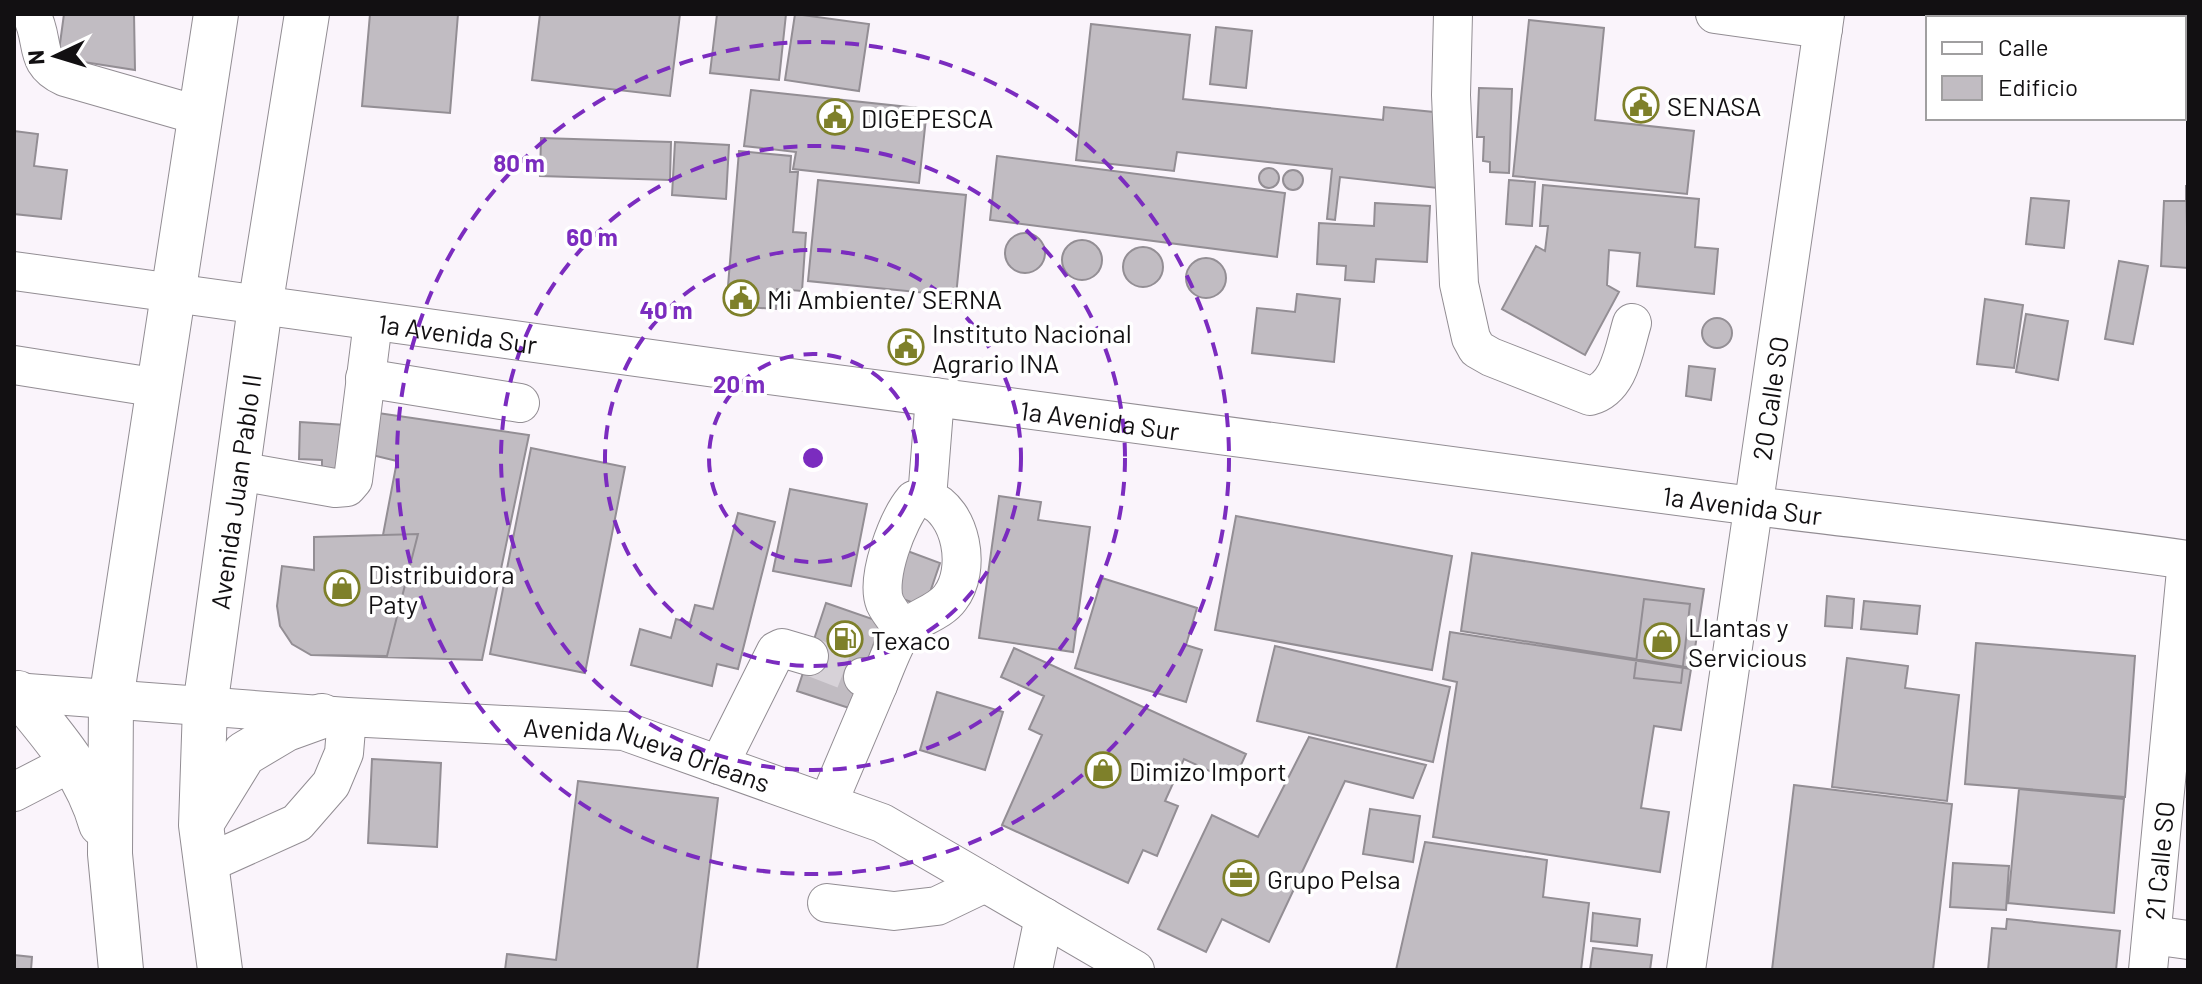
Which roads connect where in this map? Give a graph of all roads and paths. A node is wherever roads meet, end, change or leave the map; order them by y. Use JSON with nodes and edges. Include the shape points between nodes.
{"nodes":[{"id":1,"x":31,"y":14,"type":"edge"},
{"id":2,"x":216,"y":14,"type":"edge"},
{"id":3,"x":307,"y":14,"type":"edge"},
{"id":4,"x":1453,"y":14,"type":"edge"},
{"id":5,"x":1715,"y":14,"type":"edge"},
{"id":6,"x":1824,"y":21,"type":"edge"},
{"id":7,"x":201,"y":116,"type":"junction"},
{"id":8,"x":14,"y":271,"type":"edge"},
{"id":9,"x":173,"y":294,"type":"junction"},
{"id":10,"x":260,"y":307,"type":"junction"},
{"id":11,"x":373,"y":322,"type":"junction"},
{"id":12,"x":1632,"y":323,"type":"dead end"},
{"id":13,"x":14,"y":365,"type":"edge"},
{"id":14,"x":365,"y":378,"type":"junction"},
{"id":15,"x":159,"y":388,"type":"junction"},
{"id":16,"x":935,"y":397,"type":"junction"},
{"id":17,"x":520,"y":403,"type":"dead end"},
{"id":18,"x":238,"y":471,"type":"junction"},
{"id":19,"x":927,"y":498,"type":"junction"},
{"id":20,"x":1753,"y":506,"type":"junction"},
{"id":21,"x":2188,"y":560,"type":"edge"},
{"id":22,"x":904,"y":630,"type":"junction"},
{"id":23,"x":809,"y":656,"type":"tunnel mouth"},
{"id":24,"x":16,"y":693,"type":"edge"},
{"id":25,"x":111,"y":700,"type":"junction"},
{"id":26,"x":205,"y":707,"type":"junction"},
{"id":27,"x":335,"y":716,"type":"junction"},
{"id":28,"x":74,"y":761,"type":"junction"},
{"id":29,"x":719,"y":765,"type":"junction"},
{"id":30,"x":14,"y":792,"type":"edge"},
{"id":31,"x":828,"y":803,"type":"junction"},
{"id":32,"x":203,"y":844,"type":"junction"},
{"id":33,"x":110,"y":854,"type":"junction"},
{"id":34,"x":985,"y":883,"type":"junction"},
{"id":35,"x":827,"y":903,"type":"dead end"},
{"id":36,"x":1044,"y":917,"type":"junction"},
{"id":37,"x":2163,"y":949,"type":"edge"},
{"id":38,"x":121,"y":970,"type":"edge"},
{"id":39,"x":220,"y":970,"type":"edge"},
{"id":40,"x":1033,"y":970,"type":"edge"},
{"id":41,"x":1135,"y":970,"type":"edge"},
{"id":42,"x":1686,"y":970,"type":"edge"}],
"edges":[{"from":1,"to":7,"type":"street","via":[[48,69]]},
{"from":2,"to":7,"type":"highway"},
{"from":3,"to":10,"type":"highway","name":"Avenida Juan Pablo II"},
{"from":4,"to":12,"type":"street","via":[[1459,284],[1477,349],[1590,396],[1609,386]]},
{"from":5,"to":6,"type":"street"},
{"from":6,"to":20,"type":"street","name":"20 Calle SO"},
{"from":7,"to":9,"type":"highway"},
{"from":8,"to":9,"type":"street","name":"1a Avenida Sur"},
{"from":9,"to":10,"type":"street","name":"1a Avenida Sur"},
{"from":9,"to":15,"type":"highway"},
{"from":10,"to":11,"type":"street","name":"1a Avenida Sur"},
{"from":10,"to":18,"type":"highway","name":"Avenida Juan Pablo II"},
{"from":11,"to":14,"type":"street"},
{"from":11,"to":16,"type":"street","name":"1a Avenida Sur"},
{"from":13,"to":15,"type":"street"},
{"from":14,"to":17,"type":"street"},
{"from":14,"to":18,"type":"street","via":[[353,480],[347,487]]},
{"from":15,"to":25,"type":"highway"},
{"from":16,"to":19,"type":"street"},
{"from":16,"to":20,"type":"street","name":"1a Avenida Sur"},
{"from":18,"to":26,"type":"highway","name":"Avenida Juan Pablo II"},
{"from":19,"to":22,"type":"street","via":[[914,500],[905,510],[882,583],[885,603]]},
{"from":19,"to":22,"type":"street","via":[[950,517],[961,547],[960,583],[949,601]]},
{"from":20,"to":21,"type":"street","name":"1a Avenida Sur"},
{"from":20,"to":42,"type":"street","name":"20 Calle SO"},
{"from":21,"to":37,"type":"street","name":"21 Calle SO"},
{"from":22,"to":31,"type":"street","via":[[870,681]]},
{"from":23,"to":29,"type":"street","via":[[776,651]]},
{"from":24,"to":25,"type":"street","name":"Avenida Nueva Orleans"},
{"from":24,"to":28,"type":"highway"},
{"from":25,"to":26,"type":"street","name":"Avenida Nueva Orleans"},
{"from":25,"to":33,"type":"highway"},
{"from":26,"to":27,"type":"street","name":"Avenida Nueva Orleans"},
{"from":26,"to":32,"type":"highway","name":"Avenida Juan Pablo II"},
{"from":27,"to":29,"type":"street","name":"Avenida Nueva Orleans","via":[[624,731]]},
{"from":27,"to":32,"type":"highway","via":[[286,729],[244,754],[225,780]]},
{"from":27,"to":32,"type":"street","via":[[344,753],[331,784],[297,823]]},
{"from":28,"to":30,"type":"street"},
{"from":28,"to":33,"type":"highway","via":[[96,805]]},
{"from":29,"to":31,"type":"street","name":"Avenida Nueva Orleans"},
{"from":31,"to":34,"type":"street","name":"Avenida Nueva Orleans","via":[[882,823]]},
{"from":32,"to":39,"type":"highway","name":"Avenida Juan Pablo II"},
{"from":33,"to":38,"type":"highway"},
{"from":34,"to":35,"type":"street","via":[[937,906],[894,911]]},
{"from":34,"to":36,"type":"street","name":"Avenida Nueva Orleans"},
{"from":36,"to":40,"type":"street"},
{"from":36,"to":41,"type":"street","name":"Avenida Nueva Orleans"}]}
